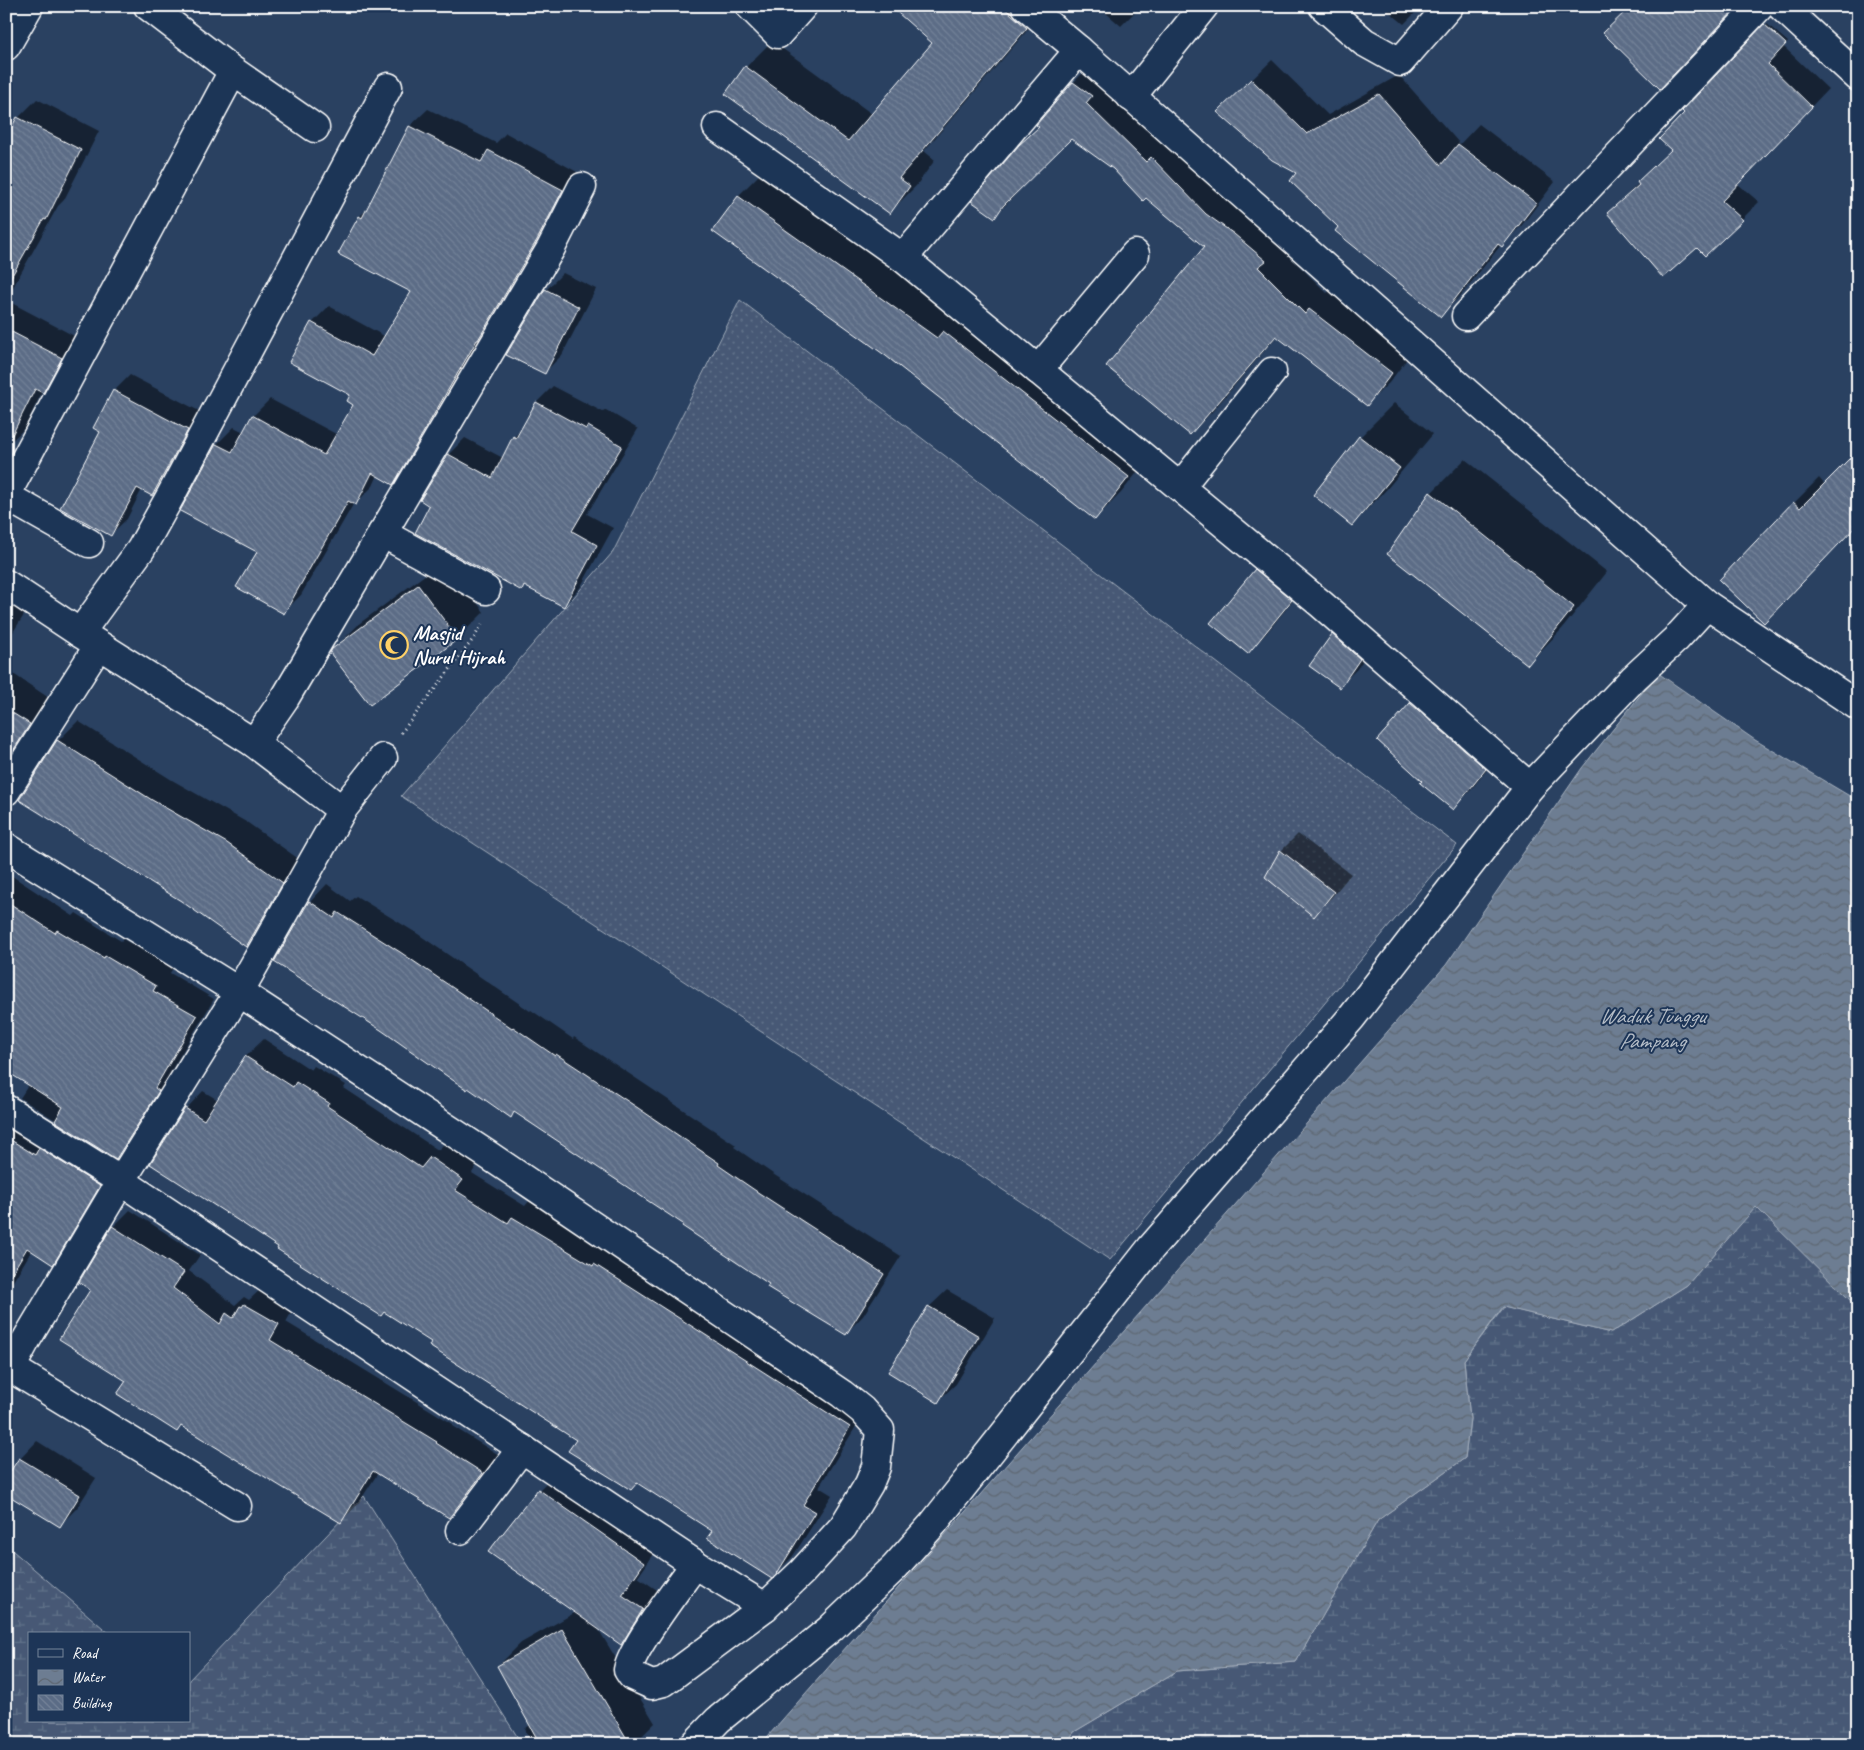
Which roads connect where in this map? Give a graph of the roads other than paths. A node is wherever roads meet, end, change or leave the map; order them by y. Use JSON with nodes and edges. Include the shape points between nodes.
{"nodes":[{"id":1,"x":29,"y":6,"type":"edge"},
{"id":2,"x":148,"y":6,"type":"edge"},
{"id":3,"x":750,"y":6,"type":"edge"},
{"id":4,"x":803,"y":6,"type":"edge"},
{"id":5,"x":1026,"y":6,"type":"edge"},
{"id":6,"x":1204,"y":6,"type":"edge"},
{"id":7,"x":1323,"y":6,"type":"edge"},
{"id":8,"x":1449,"y":6,"type":"edge"},
{"id":9,"x":1760,"y":6,"type":"edge"},
{"id":10,"x":1781,"y":6,"type":"edge"},
{"id":11,"x":6,"y":46,"type":"edge"},
{"id":12,"x":1079,"y":50,"type":"junction"},
{"id":13,"x":233,"y":71,"type":"junction"},
{"id":14,"x":1858,"y":77,"type":"edge"},
{"id":15,"x":388,"y":87,"type":"dead end"},
{"id":16,"x":1131,"y":97,"type":"junction"},
{"id":17,"x":717,"y":127,"type":"dead end"},
{"id":18,"x":315,"y":128,"type":"dead end"},
{"id":19,"x":582,"y":187,"type":"dead end"},
{"id":20,"x":1134,"y":254,"type":"dead end"},
{"id":21,"x":903,"y":258,"type":"junction"},
{"id":22,"x":1466,"y":316,"type":"dead end"},
{"id":23,"x":1038,"y":370,"type":"junction"},
{"id":24,"x":1272,"y":372,"type":"dead end"},
{"id":25,"x":1180,"y":487,"type":"junction"},
{"id":26,"x":6,"y":496,"type":"edge"},
{"id":27,"x":382,"y":533,"type":"junction"},
{"id":28,"x":89,"y":543,"type":"dead end"},
{"id":29,"x":6,"y":584,"type":"edge"},
{"id":30,"x":486,"y":590,"type":"road end"},
{"id":31,"x":1707,"y":606,"type":"junction"},
{"id":32,"x":89,"y":633,"type":"junction"},
{"id":33,"x":1858,"y":706,"type":"edge"},
{"id":34,"x":260,"y":735,"type":"junction"},
{"id":35,"x":383,"y":758,"type":"road end"},
{"id":36,"x":1530,"y":787,"type":"junction"},
{"id":37,"x":6,"y":791,"type":"edge"},
{"id":38,"x":350,"y":801,"type":"junction"},
{"id":39,"x":6,"y":847,"type":"edge"},
{"id":40,"x":239,"y":992,"type":"junction"},
{"id":41,"x":6,"y":1109,"type":"edge"},
{"id":42,"x":121,"y":1181,"type":"junction"},
{"id":43,"x":9,"y":1367,"type":"edge"},
{"id":44,"x":522,"y":1448,"type":"junction"},
{"id":45,"x":237,"y":1506,"type":"dead end"},
{"id":46,"x":460,"y":1530,"type":"dead end"},
{"id":47,"x":695,"y":1564,"type":"junction"},
{"id":48,"x":764,"y":1607,"type":"junction"},
{"id":49,"x":695,"y":1744,"type":"edge"}],
"edges":[{"from":1,"to":11,"type":"street"},
{"from":2,"to":13,"type":"street"},
{"from":3,"to":4,"type":"street","via":[[778,34]]},
{"from":5,"to":12,"type":"street"},
{"from":6,"to":16,"type":"street"},
{"from":7,"to":8,"type":"street","via":[[1364,42],[1400,62]]},
{"from":9,"to":22,"type":"street"},
{"from":10,"to":14,"type":"street"},
{"from":12,"to":16,"type":"street"},
{"from":12,"to":21,"type":"street"},
{"from":13,"to":18,"type":"street"},
{"from":13,"to":26,"type":"street"},
{"from":15,"to":32,"type":"street","via":[[171,495]]},
{"from":16,"to":31,"type":"street"},
{"from":17,"to":21,"type":"street"},
{"from":19,"to":27,"type":"street","via":[[551,248]]},
{"from":20,"to":23,"type":"street"},
{"from":21,"to":23,"type":"street"},
{"from":23,"to":25,"type":"street"},
{"from":24,"to":25,"type":"street"},
{"from":25,"to":36,"type":"street","via":[[1321,604]]},
{"from":26,"to":28,"type":"street"},
{"from":27,"to":30,"type":"street"},
{"from":27,"to":34,"type":"street"},
{"from":29,"to":32,"type":"street"},
{"from":31,"to":33,"type":"street"},
{"from":31,"to":36,"type":"street"},
{"from":32,"to":34,"type":"street"},
{"from":32,"to":37,"type":"street"},
{"from":34,"to":38,"type":"street"},
{"from":35,"to":38,"type":"street"},
{"from":36,"to":49,"type":"street","via":[[1352,1017],[1151,1248],[939,1516],[894,1568],[830,1629],[718,1720]]},
{"from":38,"to":40,"type":"street"},
{"from":39,"to":40,"type":"street"},
{"from":40,"to":42,"type":"street"},
{"from":40,"to":48,"type":"street","via":[[842,1394],[880,1430],[876,1467],[843,1527]]},
{"from":41,"to":42,"type":"street"},
{"from":42,"to":43,"type":"street"},
{"from":42,"to":44,"type":"street"},
{"from":43,"to":45,"type":"street"},
{"from":44,"to":46,"type":"street"},
{"from":44,"to":47,"type":"street"},
{"from":47,"to":48,"type":"street"},
{"from":47,"to":48,"type":"street","via":[[632,1658],[628,1670],[632,1676],[652,1685],[664,1682]]}]}
